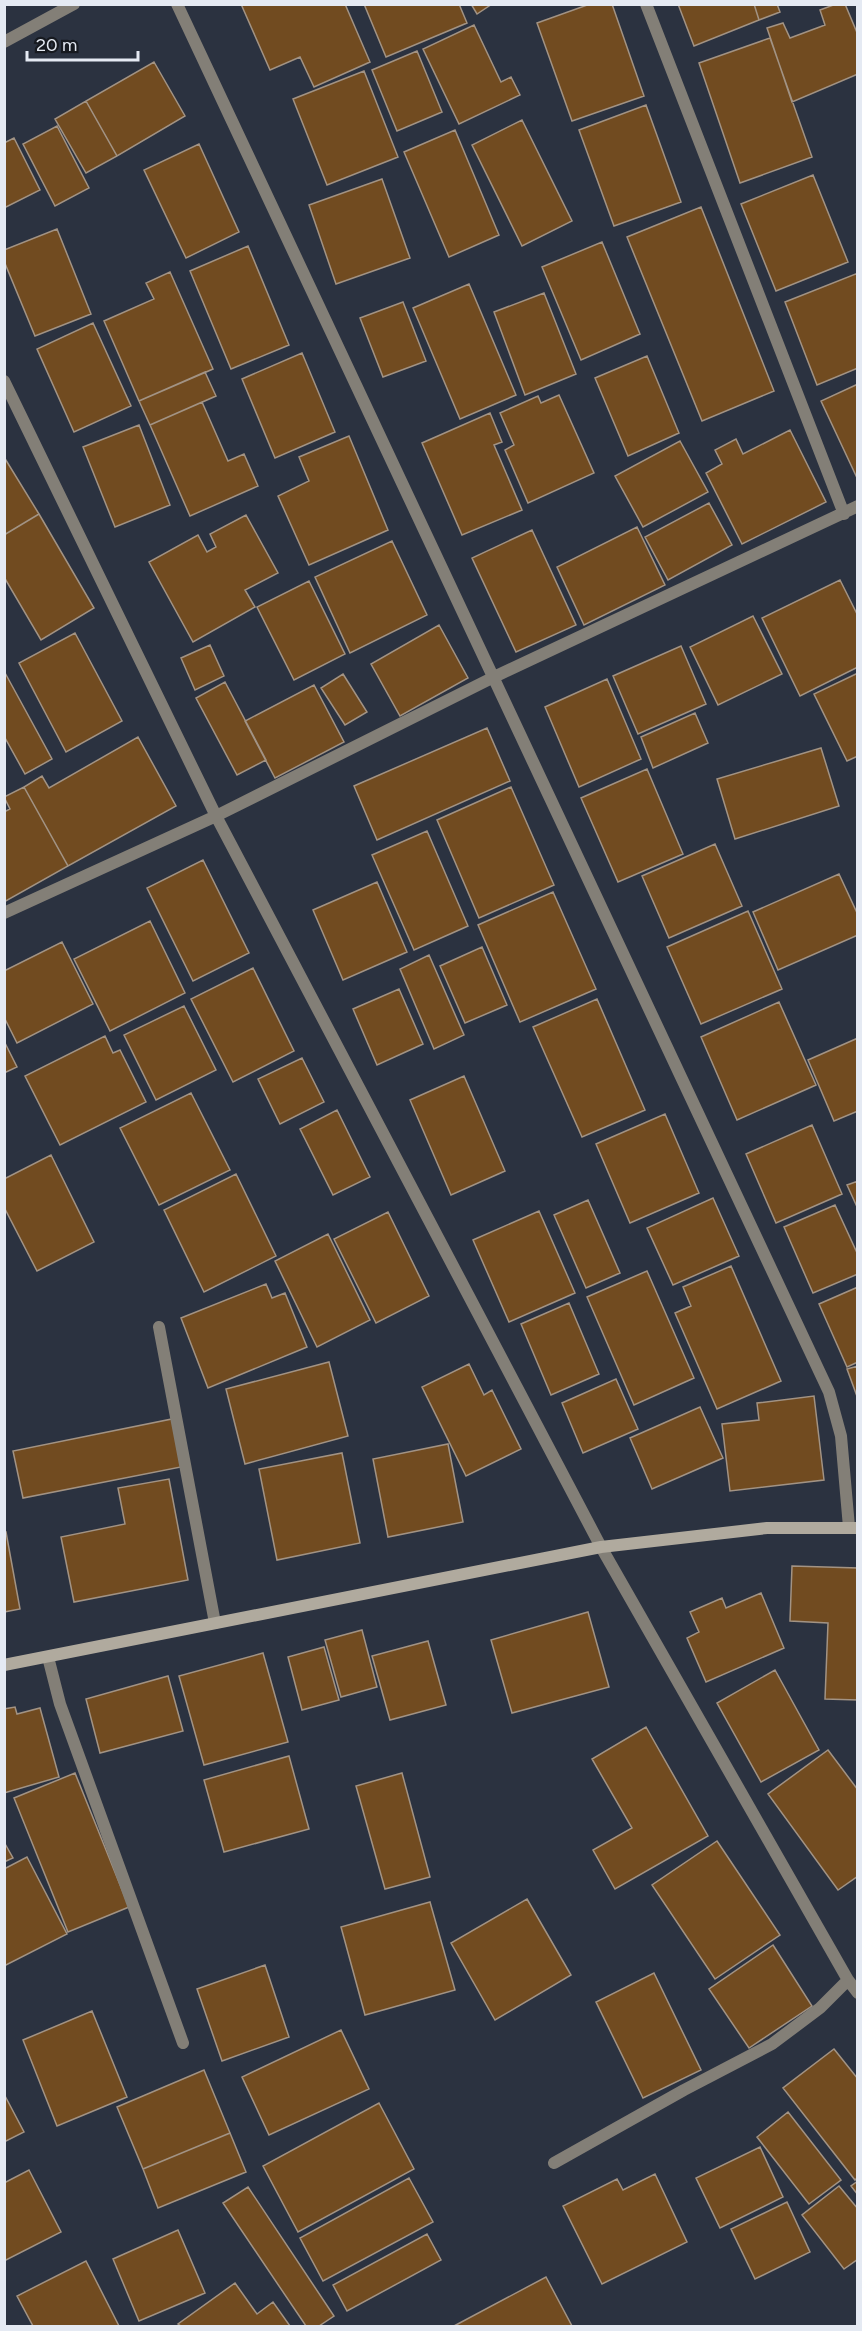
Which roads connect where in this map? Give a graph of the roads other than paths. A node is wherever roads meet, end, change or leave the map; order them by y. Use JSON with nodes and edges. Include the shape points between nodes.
{"nodes":[{"id":1,"x":74,"y":4,"type":"edge"},
{"id":2,"x":177,"y":4,"type":"edge"},
{"id":3,"x":646,"y":4,"type":"edge"},
{"id":4,"x":4,"y":42,"type":"edge"},
{"id":5,"x":4,"y":381,"type":"edge"},
{"id":6,"x":858,"y":506,"type":"edge"},
{"id":7,"x":844,"y":514,"type":"junction"},
{"id":8,"x":494,"y":677,"type":"junction"},
{"id":9,"x":216,"y":816,"type":"junction"},
{"id":10,"x":4,"y":913,"type":"edge"},
{"id":11,"x":159,"y":1326,"type":"dead end"},
{"id":12,"x":854,"y":1528,"type":"edge"},
{"id":13,"x":601,"y":1547,"type":"junction"},
{"id":14,"x":214,"y":1623,"type":"junction"},
{"id":15,"x":48,"y":1657,"type":"junction"},
{"id":16,"x":4,"y":1665,"type":"edge"},
{"id":17,"x":848,"y":1980,"type":"junction"},
{"id":18,"x":858,"y":1993,"type":"edge"},
{"id":19,"x":183,"y":2043,"type":"dead end"},
{"id":20,"x":554,"y":2163,"type":"dead end"}],
"edges":[{"from":1,"to":4,"type":"street"},
{"from":2,"to":8,"type":"street"},
{"from":3,"to":7,"type":"street"},
{"from":5,"to":9,"type":"street"},
{"from":6,"to":7,"type":"street"},
{"from":7,"to":8,"type":"street"},
{"from":8,"to":9,"type":"street"},
{"from":8,"to":12,"type":"street","via":[[828,1392],[841,1436]]},
{"from":9,"to":10,"type":"street"},
{"from":9,"to":13,"type":"street"},
{"from":11,"to":14,"type":"street"},
{"from":12,"to":13,"type":"main road","via":[[767,1528]]},
{"from":13,"to":14,"type":"main road"},
{"from":13,"to":17,"type":"street"},
{"from":14,"to":15,"type":"main road"},
{"from":15,"to":16,"type":"main road"},
{"from":15,"to":19,"type":"street","via":[[60,1704]]},
{"from":17,"to":18,"type":"street"},
{"from":17,"to":20,"type":"street","via":[[772,2044]]}]}
